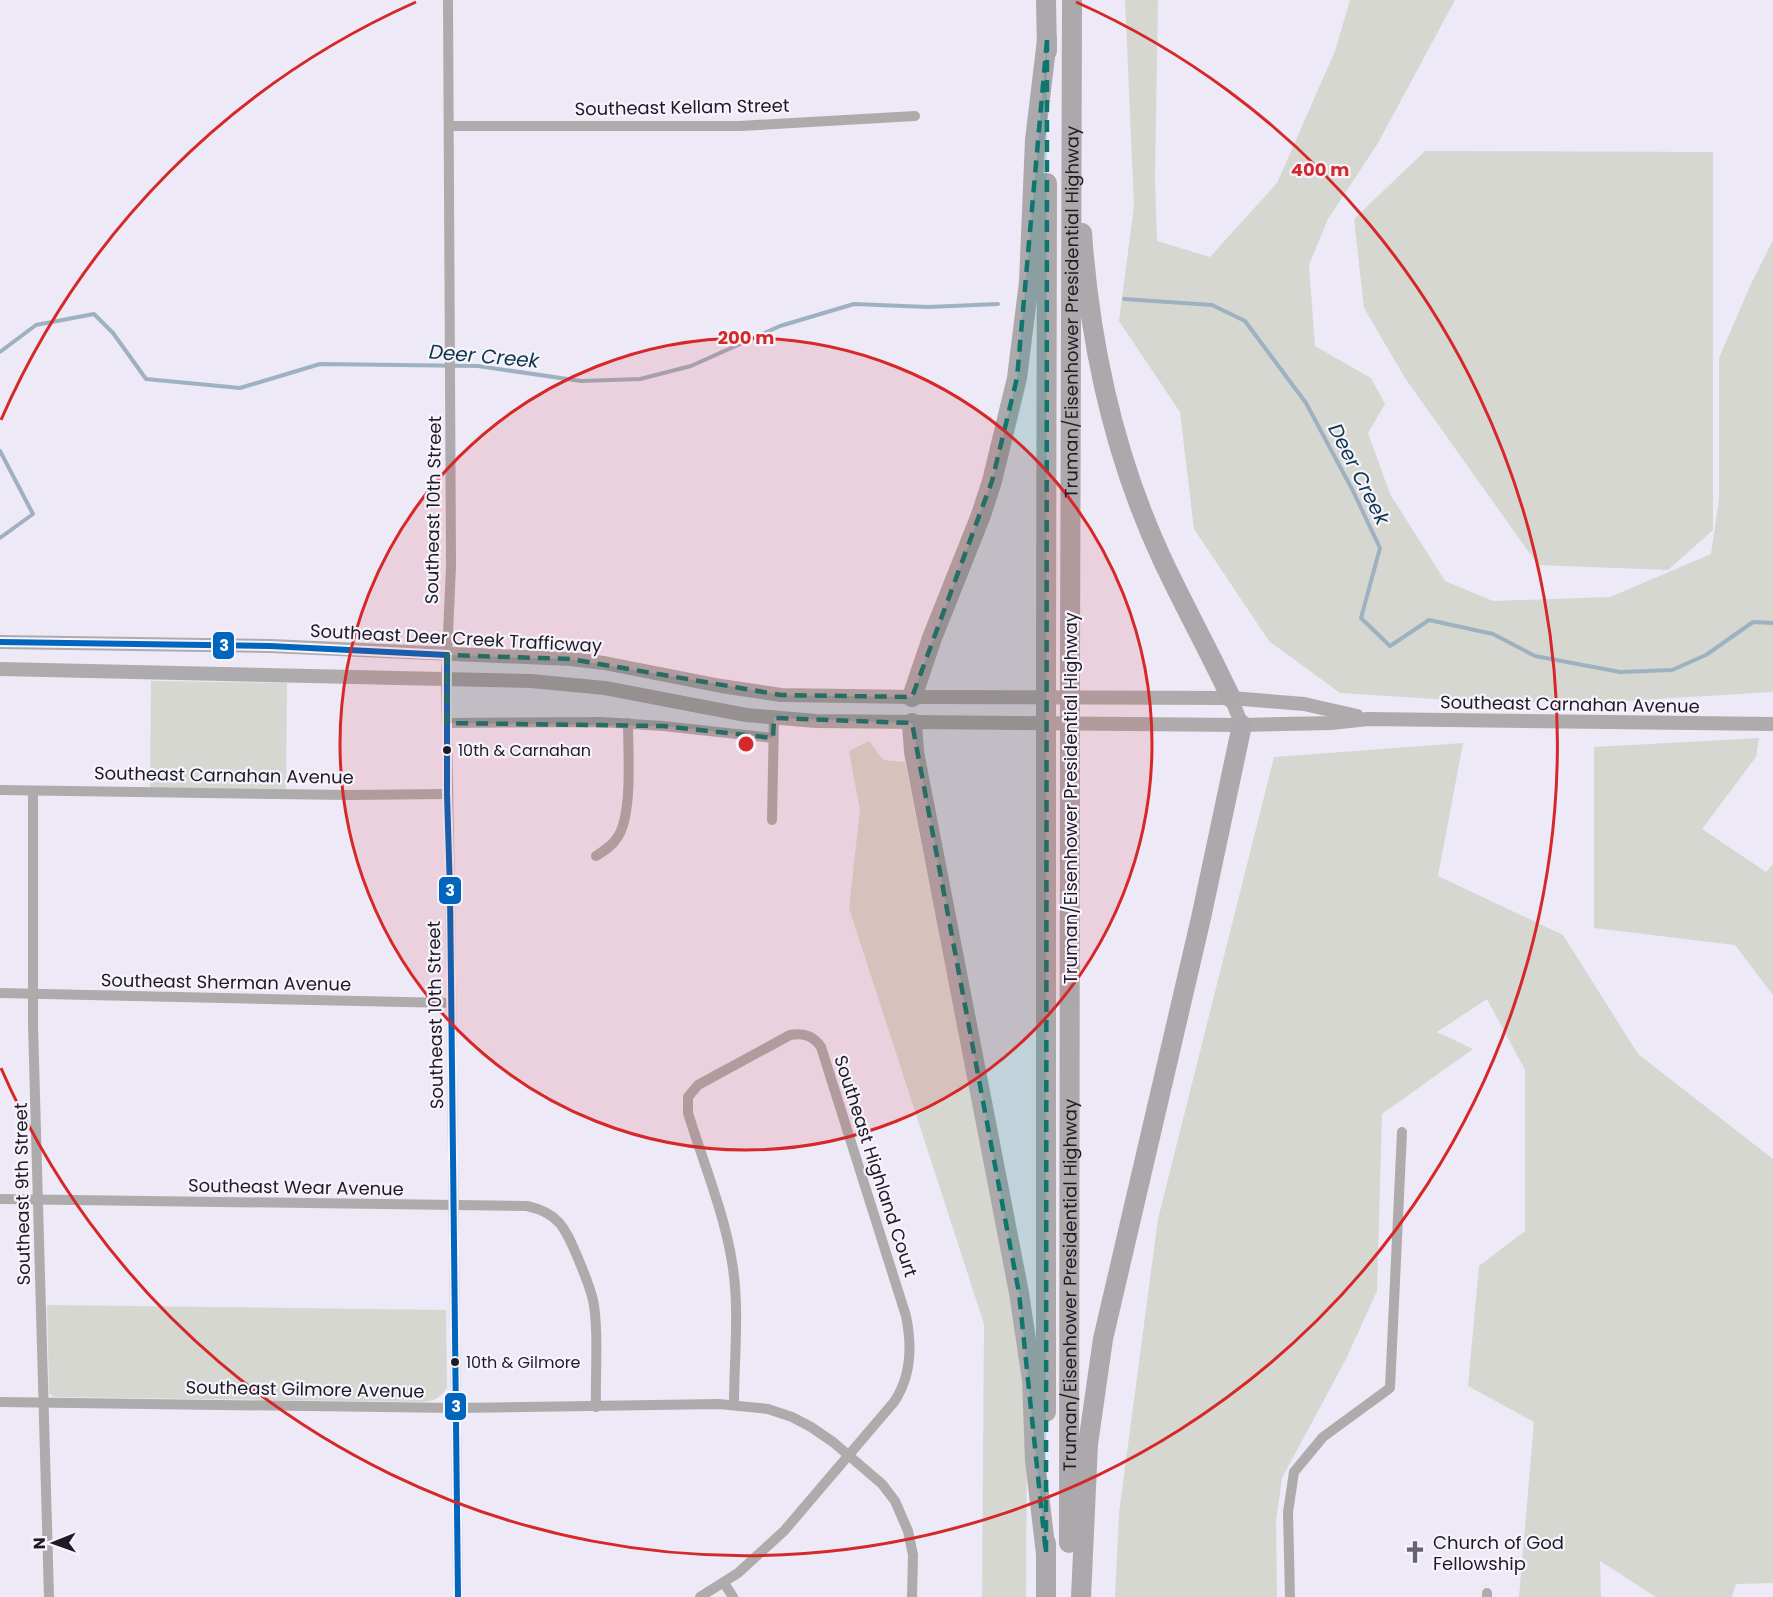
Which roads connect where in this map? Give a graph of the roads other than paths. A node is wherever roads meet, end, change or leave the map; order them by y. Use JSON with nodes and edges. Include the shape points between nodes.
{"nodes":[{"id":1,"x":448,"y":0,"type":"edge"},
{"id":2,"x":1046,"y":0,"type":"edge"},
{"id":3,"x":1072,"y":0,"type":"edge"},
{"id":4,"x":1047,"y":40,"type":"junction"},
{"id":5,"x":1071,"y":111,"type":"junction"},
{"id":6,"x":915,"y":116,"type":"dead end"},
{"id":7,"x":449,"y":126,"type":"junction"},
{"id":8,"x":0,"y":642,"type":"edge"},
{"id":9,"x":447,"y":655,"type":"junction"},
{"id":10,"x":0,"y":669,"type":"edge"},
{"id":11,"x":446,"y":678,"type":"junction"},
{"id":12,"x":912,"y":698,"type":"junction"},
{"id":13,"x":1231,"y":698,"type":"junction"},
{"id":14,"x":774,"y":718,"type":"junction"},
{"id":15,"x":1368,"y":719,"type":"junction"},
{"id":16,"x":447,"y":723,"type":"junction"},
{"id":17,"x":628,"y":723,"type":"junction"},
{"id":18,"x":912,"y":723,"type":"junction"},
{"id":19,"x":1242,"y":724,"type":"junction"},
{"id":20,"x":1773,"y":724,"type":"edge"},
{"id":21,"x":773,"y":738,"type":"junction"},
{"id":22,"x":0,"y":790,"type":"edge"},
{"id":23,"x":33,"y":791,"type":"junction"},
{"id":24,"x":447,"y":794,"type":"junction"},
{"id":25,"x":772,"y":820,"type":"dead end"},
{"id":26,"x":596,"y":856,"type":"dead end"},
{"id":27,"x":0,"y":993,"type":"edge"},
{"id":28,"x":33,"y":994,"type":"junction"},
{"id":29,"x":451,"y":1003,"type":"junction"},
{"id":30,"x":1402,"y":1132,"type":"dead end"},
{"id":31,"x":0,"y":1199,"type":"edge"},
{"id":32,"x":39,"y":1200,"type":"junction"},
{"id":33,"x":453,"y":1205,"type":"junction"},
{"id":34,"x":0,"y":1402,"type":"edge"},
{"id":35,"x":44,"y":1402,"type":"junction"},
{"id":36,"x":734,"y":1404,"type":"junction"},
{"id":37,"x":596,"y":1407,"type":"junction"},
{"id":38,"x":455,"y":1408,"type":"junction"},
{"id":39,"x":848,"y":1456,"type":"junction"},
{"id":40,"x":1046,"y":1554,"type":"junction"},
{"id":41,"x":724,"y":1583,"type":"junction"},
{"id":42,"x":49,"y":1597,"type":"edge"},
{"id":43,"x":458,"y":1597,"type":"edge"},
{"id":44,"x":700,"y":1597,"type":"edge"},
{"id":45,"x":733,"y":1597,"type":"edge"},
{"id":46,"x":912,"y":1597,"type":"edge"},
{"id":47,"x":1046,"y":1597,"type":"edge"},
{"id":48,"x":1069,"y":1597,"type":"edge"},
{"id":49,"x":1081,"y":1597,"type":"edge"},
{"id":50,"x":1290,"y":1597,"type":"edge"}],
"edges":[{"from":1,"to":7,"type":"street","name":"Southeast 10th Street"},
{"from":2,"to":4,"type":"highway","name":"Truman/Eisenhower Presidential Highway"},
{"from":3,"to":5,"type":"highway","name":"Truman/Eisenhower Presidential Highway"},
{"from":4,"to":12,"type":"highway","via":[[1035,140],[1029,282],[1017,378],[981,515]]},
{"from":4,"to":40,"type":"highway","name":"Truman/Eisenhower Presidential Highway","bridge":true},
{"from":5,"to":13,"type":"highway","via":[[1087,283],[1098,358],[1116,436],[1162,558]]},
{"from":5,"to":48,"type":"highway","name":"Truman/Eisenhower Presidential Highway","bridge":true},
{"from":6,"to":7,"type":"street","name":"Southeast Kellam Street","via":[[740,126]]},
{"from":7,"to":9,"type":"street","name":"Southeast 10th Street","via":[[451,566]]},
{"from":8,"to":9,"type":"street","name":"Southeast Deer Creek Trafficway","via":[[270,646]]},
{"from":9,"to":11,"type":"street","name":"Southeast 10th Street"},
{"from":9,"to":12,"type":"street","name":"Southeast Deer Creek Trafficway","via":[[604,663],[781,695]]},
{"from":10,"to":11,"type":"street"},
{"from":11,"to":14,"type":"street","via":[[605,688]]},
{"from":11,"to":16,"type":"street","name":"Southeast 10th Street"},
{"from":12,"to":13,"type":"street","name":"Southeast Deer Creek Trafficway"},
{"from":12,"to":18,"type":"street"},
{"from":13,"to":15,"type":"street","name":"Southeast Carnahan Avenue","via":[[1304,704]]},
{"from":13,"to":19,"type":"street"},
{"from":14,"to":18,"type":"street"},
{"from":14,"to":21,"type":"street"},
{"from":15,"to":19,"type":"street","name":"Southeast Carnahan Avenue"},
{"from":15,"to":20,"type":"street","name":"Southeast Carnahan Avenue"},
{"from":16,"to":17,"type":"street"},
{"from":16,"to":24,"type":"street","name":"Southeast 10th Street"},
{"from":17,"to":21,"type":"street"},
{"from":17,"to":26,"type":"street","via":[[625,820],[610,847]]},
{"from":18,"to":19,"type":"street"},
{"from":18,"to":40,"type":"highway","via":[[914,752],[1019,1293],[1032,1380],[1035,1460]]},
{"from":19,"to":49,"type":"highway","via":[[1103,1339],[1087,1455]]},
{"from":21,"to":25,"type":"street"},
{"from":22,"to":23,"type":"street","name":"Southeast Carnahan Avenue"},
{"from":23,"to":24,"type":"street","name":"Southeast Carnahan Avenue"},
{"from":23,"to":28,"type":"street","name":"Southeast 9th Street"},
{"from":24,"to":29,"type":"street","name":"Southeast 10th Street"},
{"from":27,"to":28,"type":"street","name":"Southeast Sherman Avenue"},
{"from":28,"to":29,"type":"street","name":"Southeast Sherman Avenue"},
{"from":28,"to":32,"type":"street","name":"Southeast 9th Street"},
{"from":29,"to":33,"type":"street","name":"Southeast 10th Street"},
{"from":30,"to":50,"type":"street","via":[[1390,1388],[1323,1437],[1294,1472],[1288,1512]]},
{"from":31,"to":32,"type":"street","name":"Southeast Wear Avenue"},
{"from":32,"to":33,"type":"street","name":"Southeast Wear Avenue"},
{"from":32,"to":35,"type":"street","name":"Southeast 9th Street"},
{"from":33,"to":37,"type":"street","name":"Southeast Wear Avenue","via":[[537,1208],[555,1217],[565,1228],[593,1301]]},
{"from":33,"to":38,"type":"street","name":"Southeast 10th Street"},
{"from":34,"to":35,"type":"street","name":"Southeast Gilmore Avenue"},
{"from":35,"to":38,"type":"street","name":"Southeast Gilmore Avenue"},
{"from":35,"to":42,"type":"street","name":"Southeast 9th Street"},
{"from":36,"to":37,"type":"street","name":"Southeast Gilmore Avenue"},
{"from":36,"to":39,"type":"street","name":"Southeast Gilmore Avenue","via":[[792,1417]]},
{"from":36,"to":39,"type":"street","name":"Southeast Highland Court","via":[[732,1263],[688,1113],[688,1097],[698,1085],[790,1035],[806,1034],[821,1047],[909,1332],[908,1363],[898,1396]]},
{"from":37,"to":38,"type":"street","name":"Southeast Gilmore Avenue"},
{"from":38,"to":43,"type":"street","name":"Southeast 10th Street"},
{"from":39,"to":41,"type":"street","via":[[784,1531]]},
{"from":39,"to":46,"type":"street","name":"Southeast Gilmore Avenue","via":[[882,1484],[904,1519],[912,1555]]},
{"from":40,"to":47,"type":"highway","name":"Truman/Eisenhower Presidential Highway"},
{"from":41,"to":44,"type":"street"},
{"from":41,"to":45,"type":"street"}]}
